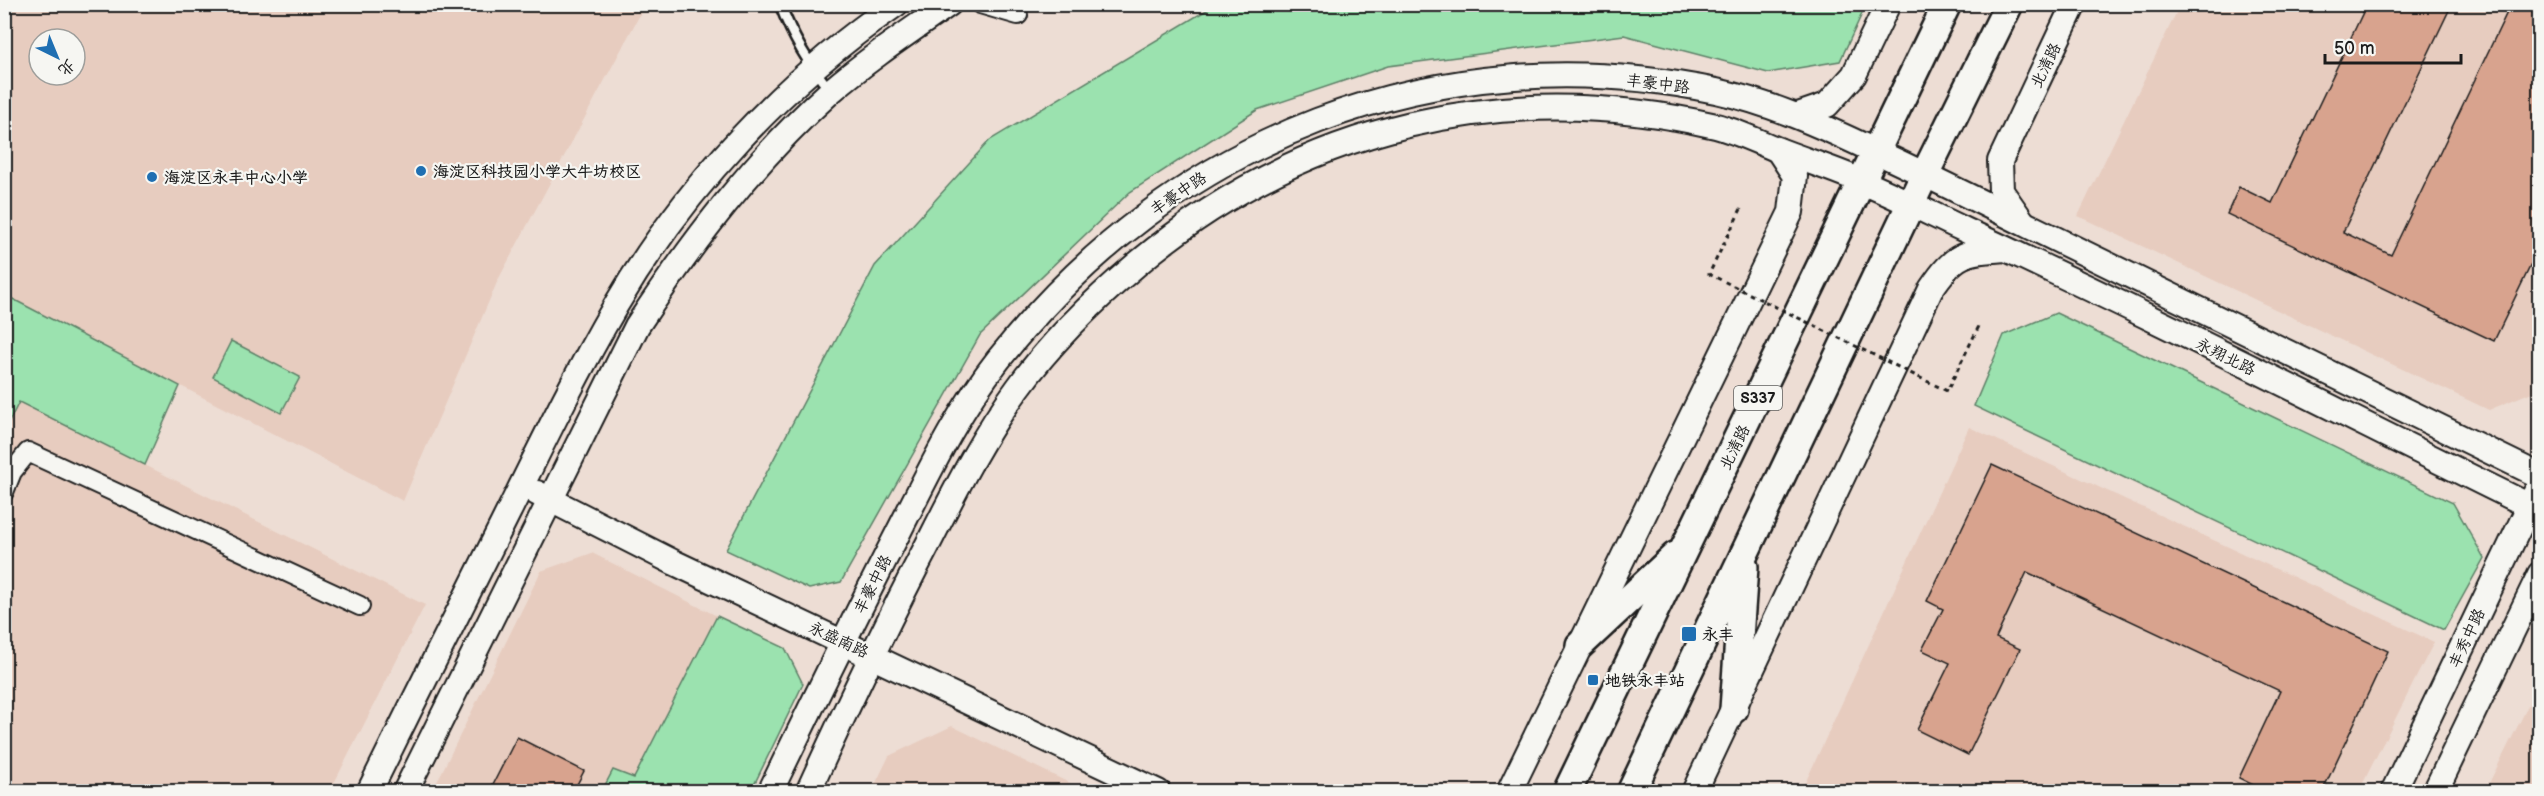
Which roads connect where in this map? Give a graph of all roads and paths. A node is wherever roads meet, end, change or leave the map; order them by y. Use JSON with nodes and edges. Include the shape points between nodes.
{"nodes":[{"id":1,"x":780,"y":4,"type":"edge"},
{"id":2,"x":896,"y":4,"type":"edge"},
{"id":3,"x":949,"y":4,"type":"edge"},
{"id":4,"x":980,"y":4,"type":"edge"},
{"id":5,"x":1888,"y":4,"type":"edge"},
{"id":6,"x":1947,"y":4,"type":"edge"},
{"id":7,"x":2009,"y":4,"type":"edge"},
{"id":8,"x":2074,"y":4,"type":"edge"},
{"id":9,"x":1018,"y":15,"type":"dead end"},
{"id":10,"x":812,"y":69,"type":"junction"},
{"id":11,"x":831,"y":91,"type":"junction"},
{"id":12,"x":1798,"y":115,"type":"junction"},
{"id":13,"x":1778,"y":150,"type":"junction"},
{"id":14,"x":1877,"y":152,"type":"junction"},
{"id":15,"x":1925,"y":174,"type":"junction"},
{"id":16,"x":1863,"y":181,"type":"junction"},
{"id":17,"x":1911,"y":204,"type":"junction"},
{"id":18,"x":1741,"y":209,"type":"dead end"},
{"id":19,"x":2024,"y":223,"type":"junction"},
{"id":20,"x":2007,"y":249,"type":"junction"},
{"id":21,"x":1980,"y":324,"type":"dead end"},
{"id":22,"x":2540,"y":476,"type":"edge"},
{"id":23,"x":522,"y":485,"type":"junction"},
{"id":24,"x":4,"y":492,"type":"edge"},
{"id":25,"x":550,"y":500,"type":"junction"},
{"id":26,"x":2536,"y":501,"type":"edge"},
{"id":27,"x":1686,"y":545,"type":"junction"},
{"id":28,"x":1745,"y":552,"type":"junction"},
{"id":29,"x":2540,"y":574,"type":"edge"},
{"id":30,"x":360,"y":606,"type":"dead end"},
{"id":31,"x":843,"y":641,"type":"junction"},
{"id":32,"x":1580,"y":645,"type":"junction"},
{"id":33,"x":871,"y":654,"type":"junction"},
{"id":34,"x":1734,"y":709,"type":"junction"},
{"id":35,"x":369,"y":792,"type":"edge"},
{"id":36,"x":405,"y":792,"type":"edge"},
{"id":37,"x":770,"y":792,"type":"edge"},
{"id":38,"x":808,"y":792,"type":"edge"},
{"id":39,"x":1158,"y":792,"type":"edge"},
{"id":40,"x":1509,"y":792,"type":"edge"},
{"id":41,"x":1566,"y":792,"type":"edge"},
{"id":42,"x":1631,"y":792,"type":"edge"},
{"id":43,"x":1695,"y":792,"type":"edge"},
{"id":44,"x":2393,"y":792,"type":"edge"},
{"id":45,"x":2435,"y":792,"type":"edge"}],
"edges":[{"from":1,"to":10,"type":"lane"},
{"from":2,"to":10,"type":"street"},
{"from":3,"to":11,"type":"street"},
{"from":4,"to":9,"type":"street"},
{"from":5,"to":12,"type":"street","via":[[1854,75],[1827,105]]},
{"from":6,"to":14,"type":"main road","name":"北清路","number":"S337"},
{"from":7,"to":15,"type":"main road"},
{"from":8,"to":19,"type":"street","name":"北清路","via":[[2000,161],[2001,191]]},
{"from":10,"to":11,"type":"lane"},
{"from":10,"to":23,"type":"street","via":[[730,149],[669,225],[616,305]]},
{"from":11,"to":25,"type":"street","via":[[751,172],[682,257],[637,326]]},
{"from":12,"to":14,"type":"street","name":"丰豪中路"},
{"from":12,"to":31,"type":"street","name":"丰豪中路","via":[[1719,92],[1663,83],[1544,75],[1438,87],[1338,112],[1284,132],[1233,158],[1176,192],[1126,229],[1038,312],[994,364],[944,442]]},
{"from":13,"to":16,"type":"street","name":"丰豪中路"},
{"from":13,"to":32,"type":"street","via":[[1795,176],[1791,212]]},
{"from":13,"to":33,"type":"street","name":"丰豪中路","via":[[1723,127],[1667,117],[1578,108],[1490,111],[1443,116],[1391,128],[1331,148],[1220,202],[1169,237],[1063,331],[1018,388],[975,454]]},
{"from":14,"to":15,"type":"street","name":"丰豪中路"},
{"from":14,"to":16,"type":"main road","name":"北清路","number":"S337"},
{"from":15,"to":17,"type":"main road"},
{"from":15,"to":19,"type":"street","name":"永翔北路"},
{"from":16,"to":17,"type":"street","name":"丰豪中路"},
{"from":16,"to":27,"type":"main road","name":"北清路","number":"S337"},
{"from":17,"to":20,"type":"street","name":"永翔北路"},
{"from":17,"to":28,"type":"main road"},
{"from":18,"to":21,"type":"path","bridge":true,"via":[[1709,274],[1947,391]]},
{"from":19,"to":22,"type":"street","name":"永翔北路"},
{"from":20,"to":26,"type":"street","name":"永翔北路"},
{"from":20,"to":34,"type":"street","via":[[1971,251],[1946,266],[1931,289]]},
{"from":23,"to":25,"type":"street","name":"永盛南路"},
{"from":23,"to":35,"type":"street"},
{"from":24,"to":30,"type":"street","via":[[12,472],[28,452]]},
{"from":25,"to":31,"type":"street","name":"永盛南路"},
{"from":25,"to":36,"type":"street"},
{"from":26,"to":44,"type":"street","name":"丰秀中路"},
{"from":27,"to":32,"type":"main road"},
{"from":27,"to":41,"type":"main road","name":"北清路","number":"S337"},
{"from":28,"to":34,"type":"main road"},
{"from":28,"to":42,"type":"main road"},
{"from":29,"to":45,"type":"street"},
{"from":31,"to":33,"type":"street","name":"永盛南路"},
{"from":31,"to":37,"type":"street","name":"丰豪中路"},
{"from":32,"to":40,"type":"street"},
{"from":33,"to":38,"type":"street","name":"丰豪中路"},
{"from":33,"to":39,"type":"street","name":"永盛南路"},
{"from":34,"to":43,"type":"street"}]}
